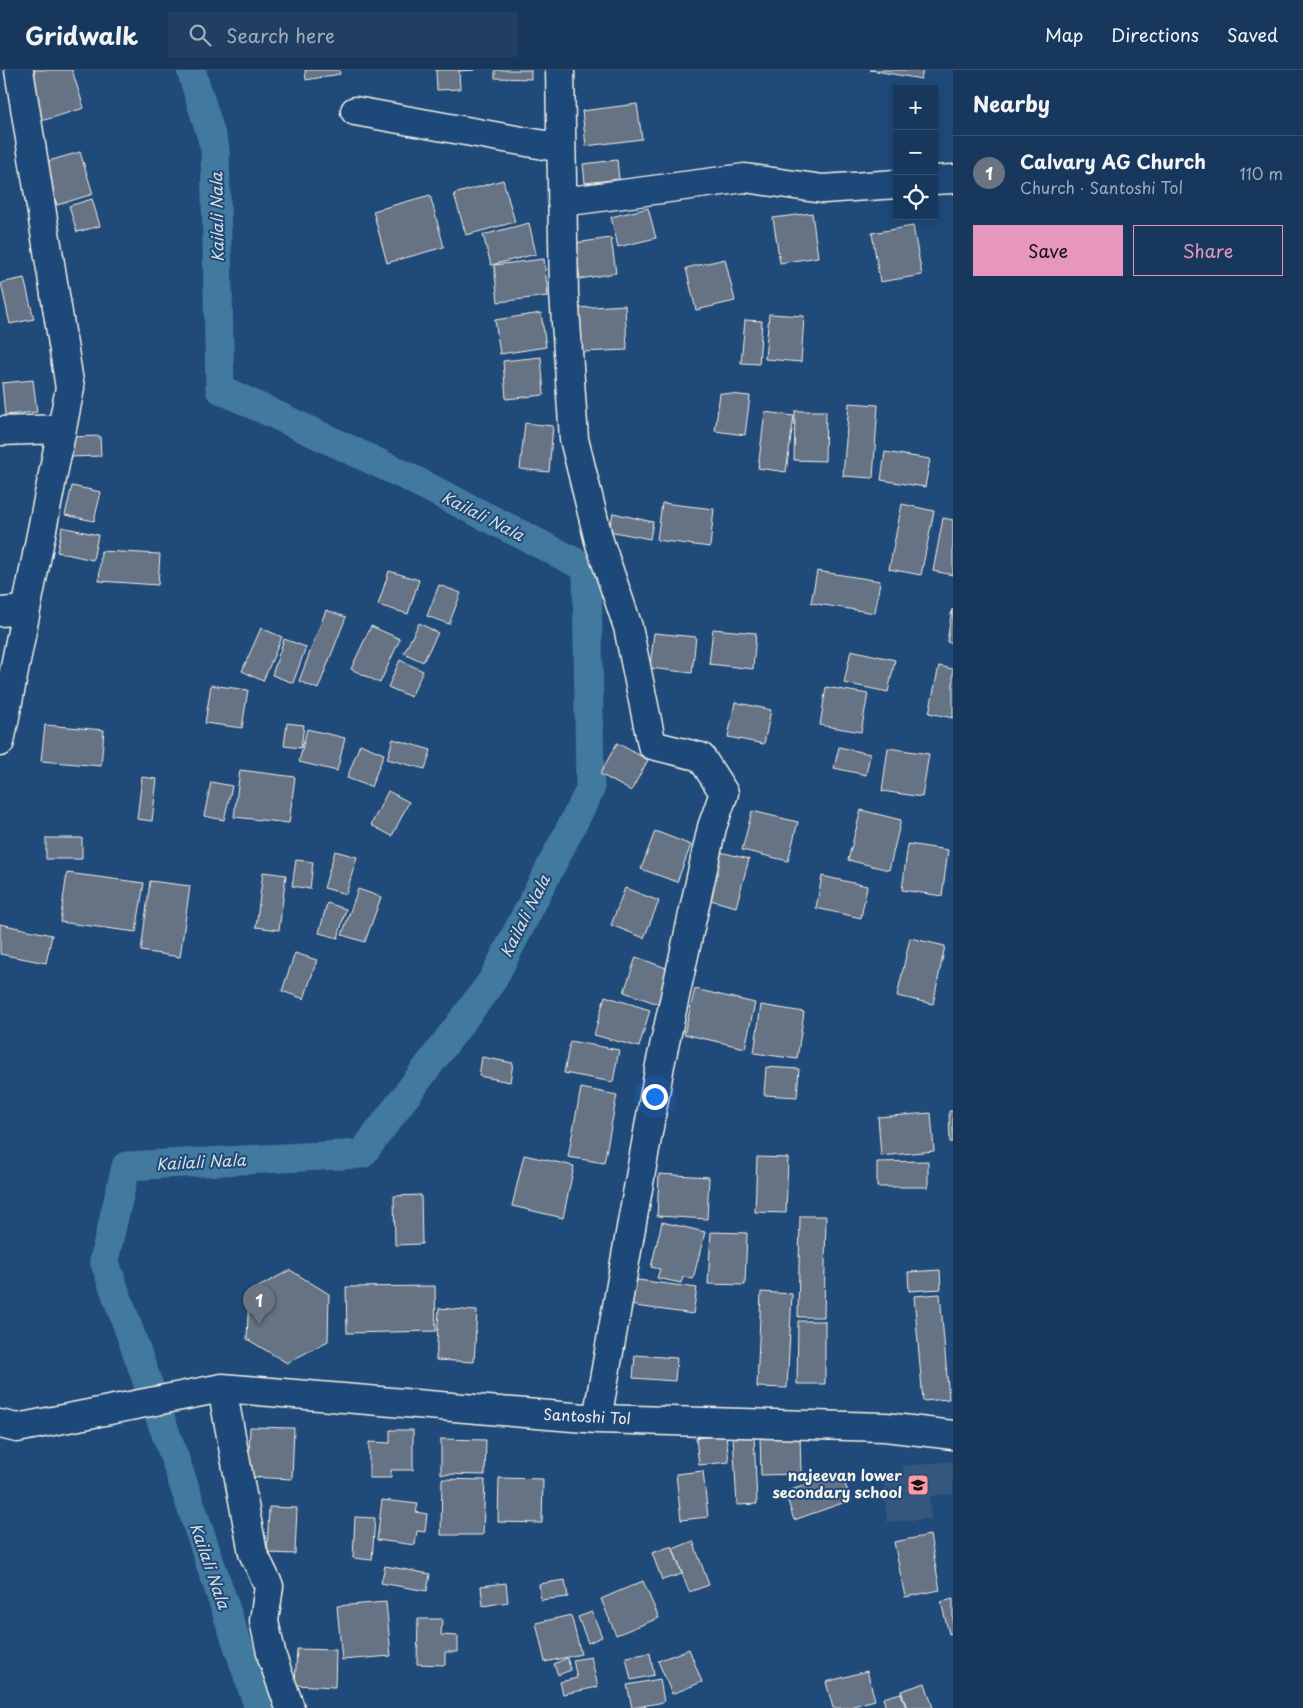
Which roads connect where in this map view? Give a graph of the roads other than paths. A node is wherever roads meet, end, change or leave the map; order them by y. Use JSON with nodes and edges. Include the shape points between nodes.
{"nodes":[{"id":1,"x":19,"y":70,"type":"edge"},
{"id":2,"x":560,"y":70,"type":"edge"},
{"id":3,"x":355,"y":110,"type":"dead end"},
{"id":4,"x":561,"y":148,"type":"junction"},
{"id":5,"x":953,"y":178,"type":"edge"},
{"id":6,"x":938,"y":180,"type":"edge"},
{"id":7,"x":893,"y":184,"type":"edge"},
{"id":8,"x":562,"y":202,"type":"junction"},
{"id":9,"x":61,"y":429,"type":"junction"},
{"id":10,"x":0,"y":431,"type":"edge"},
{"id":11,"x":13,"y":611,"type":"edge"},
{"id":12,"x":0,"y":742,"type":"edge"},
{"id":13,"x":222,"y":1388,"type":"junction"},
{"id":14,"x":596,"y":1418,"type":"junction"},
{"id":15,"x":9,"y":1426,"type":"edge"},
{"id":16,"x":953,"y":1435,"type":"edge"},
{"id":17,"x":290,"y":1708,"type":"edge"}],
"edges":[{"from":1,"to":9,"type":"street","via":[[70,388]]},
{"from":2,"to":4,"type":"street"},
{"from":3,"to":4,"type":"street"},
{"from":4,"to":8,"type":"street"},
{"from":5,"to":6,"type":"street"},
{"from":7,"to":8,"type":"street","via":[[823,189],[745,178]]},
{"from":8,"to":14,"type":"street","via":[[564,293],[574,439],[599,541],[628,627],[652,745],[701,757],[724,793],[712,827],[660,1065]]},
{"from":9,"to":10,"type":"street"},
{"from":9,"to":11,"type":"street"},
{"from":11,"to":12,"type":"street"},
{"from":13,"to":14,"type":"street","name":"Santoshi Tol"},
{"from":13,"to":15,"type":"street","name":"Santoshi Tol"},
{"from":13,"to":17,"type":"street","via":[[253,1553],[269,1586],[264,1621],[272,1657]]},
{"from":14,"to":16,"type":"street","name":"Santoshi Tol","via":[[885,1427]]}]}
